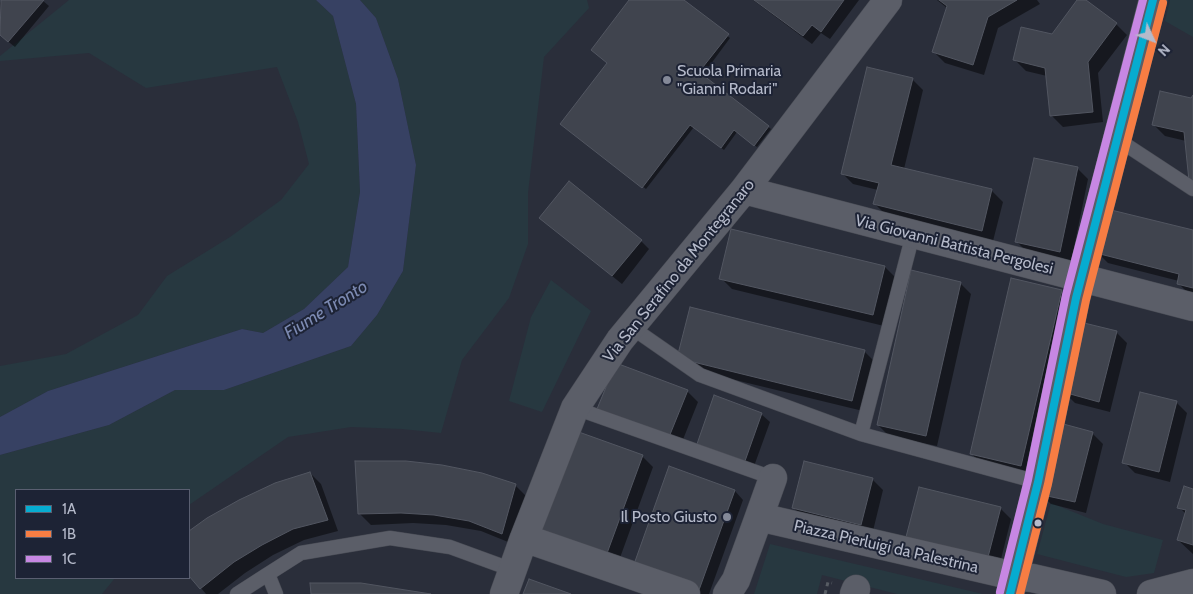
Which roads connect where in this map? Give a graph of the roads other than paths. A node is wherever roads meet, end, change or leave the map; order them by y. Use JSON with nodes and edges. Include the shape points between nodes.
{"nodes":[{"id":1,"x":888,"y":0,"type":"edge"},
{"id":2,"x":1152,"y":0,"type":"edge"},
{"id":3,"x":1117,"y":140,"type":"junction"},
{"id":4,"x":1193,"y":189,"type":"edge"},
{"id":5,"x":744,"y":190,"type":"junction"},
{"id":6,"x":913,"y":234,"type":"junction"},
{"id":7,"x":1082,"y":278,"type":"junction"},
{"id":8,"x":1193,"y":307,"type":"edge"},
{"id":9,"x":630,"y":327,"type":"junction"},
{"id":10,"x":575,"y":408,"type":"junction"},
{"id":11,"x":861,"y":434,"type":"junction"},
{"id":12,"x":773,"y":478,"type":"joint"},
{"id":13,"x":1038,"y":482,"type":"junction"},
{"id":14,"x":759,"y":517,"type":"junction"},
{"id":15,"x":524,"y":538,"type":"junction"},
{"id":16,"x":268,"y":574,"type":"junction"},
{"id":17,"x":508,"y":582,"type":"edge"},
{"id":18,"x":1193,"y":583,"type":"edge"},
{"id":19,"x":1012,"y":585,"type":"edge"},
{"id":20,"x":236,"y":594,"type":"edge"},
{"id":21,"x":276,"y":594,"type":"edge"},
{"id":22,"x":686,"y":594,"type":"edge"},
{"id":23,"x":727,"y":594,"type":"edge"},
{"id":24,"x":1102,"y":594,"type":"edge"},
{"id":25,"x":1151,"y":594,"type":"edge"}],
"edges":[{"from":1,"to":5,"type":"street","name":"Via San Serafino da Montegranaro"},
{"from":2,"to":3,"type":"street"},
{"from":3,"to":4,"type":"lane"},
{"from":3,"to":7,"type":"street"},
{"from":5,"to":6,"type":"street","name":"Via Giovanni Battista Pergolesi"},
{"from":5,"to":9,"type":"street","name":"Via San Serafino da Montegranaro"},
{"from":6,"to":7,"type":"street","name":"Via Giovanni Battista Pergolesi"},
{"from":6,"to":11,"type":"lane"},
{"from":7,"to":8,"type":"street","name":"Via Giovanni Battista Pergolesi"},
{"from":7,"to":13,"type":"street"},
{"from":9,"to":10,"type":"street","name":"Via San Serafino da Montegranaro"},
{"from":9,"to":11,"type":"lane","via":[[700,374]]},
{"from":10,"to":12,"type":"lane"},
{"from":10,"to":15,"type":"street","name":"Via San Serafino da Montegranaro"},
{"from":11,"to":13,"type":"lane"},
{"from":12,"to":14,"type":"street"},
{"from":13,"to":19,"type":"street"},
{"from":14,"to":19,"type":"street","name":"Piazza Pierluigi da Palestrina"},
{"from":14,"to":23,"type":"street","via":[[736,580]]},
{"from":15,"to":17,"type":"street","name":"Via San Serafino da Montegranaro"},
{"from":15,"to":22,"type":"street"},
{"from":16,"to":17,"type":"lane","via":[[301,553],[390,538],[450,547]]},
{"from":16,"to":20,"type":"lane"},
{"from":16,"to":21,"type":"lane"},
{"from":18,"to":25,"type":"street"},
{"from":19,"to":24,"type":"street","name":"Piazza Pierluigi da Palestrina","via":[[1032,578]]}]}
